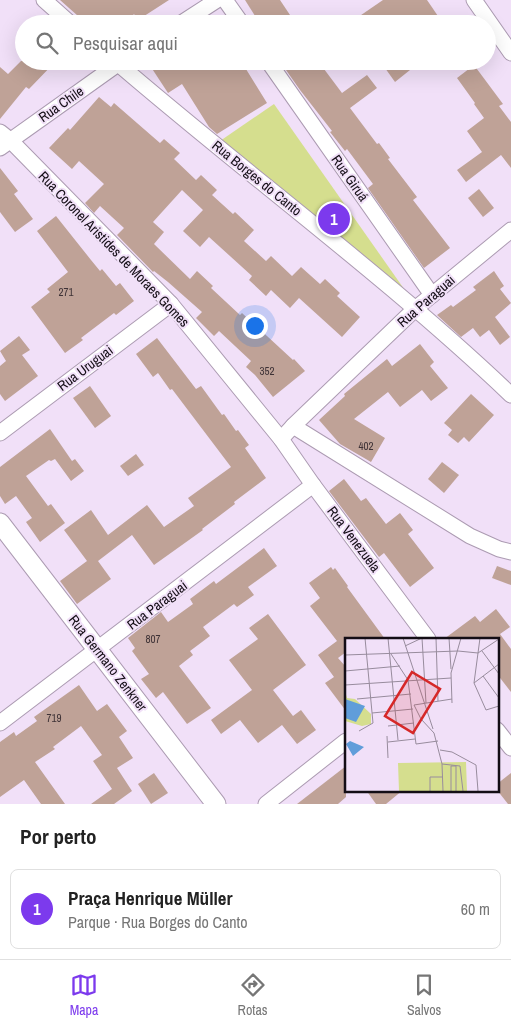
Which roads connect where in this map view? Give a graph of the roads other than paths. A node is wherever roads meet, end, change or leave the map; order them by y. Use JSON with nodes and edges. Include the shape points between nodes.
{"nodes":[{"id":1,"x":44,"y":0,"type":"edge"},
{"id":2,"x":217,"y":0,"type":"edge"},
{"id":3,"x":225,"y":0,"type":"edge"},
{"id":4,"x":474,"y":0,"type":"edge"},
{"id":5,"x":61,"y":15,"type":"edge"},
{"id":6,"x":194,"y":15,"type":"edge"},
{"id":7,"x":236,"y":15,"type":"edge"},
{"id":8,"x":484,"y":15,"type":"edge"},
{"id":9,"x":496,"y":32,"type":"edge"},
{"id":10,"x":511,"y":53,"type":"edge"},
{"id":11,"x":106,"y":70,"type":"edge"},
{"id":12,"x":128,"y":70,"type":"edge"},
{"id":13,"x":274,"y":70,"type":"edge"},
{"id":14,"x":3,"y":140,"type":"edge"},
{"id":15,"x":511,"y":230,"type":"edge"},
{"id":16,"x":432,"y":295,"type":"junction"},
{"id":17,"x":171,"y":304,"type":"junction"},
{"id":18,"x":415,"y":309,"type":"junction"},
{"id":19,"x":511,"y":395,"type":"edge"},
{"id":20,"x":293,"y":426,"type":"junction"},
{"id":21,"x":0,"y":433,"type":"edge"},
{"id":22,"x":281,"y":439,"type":"junction"},
{"id":23,"x":313,"y":485,"type":"junction"},
{"id":24,"x":0,"y":522,"type":"edge"},
{"id":25,"x":511,"y":552,"type":"edge"},
{"id":26,"x":427,"y":638,"type":"edge"},
{"id":27,"x":98,"y":650,"type":"junction"},
{"id":28,"x":0,"y":723,"type":"edge"},
{"id":29,"x":498,"y":731,"type":"edge"},
{"id":30,"x":345,"y":742,"type":"edge"},
{"id":31,"x":511,"y":748,"type":"edge"},
{"id":32,"x":216,"y":804,"type":"edge"},
{"id":33,"x":266,"y":804,"type":"edge"}],
"edges":[{"from":1,"to":5,"type":"street"},
{"from":2,"to":6,"type":"street"},
{"from":3,"to":7,"type":"street"},
{"from":4,"to":8,"type":"street"},
{"from":9,"to":10,"type":"street"},
{"from":11,"to":14,"type":"street","name":"Rua Chile"},
{"from":12,"to":18,"type":"street","name":"Rua Borges do Canto"},
{"from":13,"to":16,"type":"street","name":"Rua Giruá"},
{"from":14,"to":17,"type":"street","name":"Rua Coronel Aristides de Moraes Gomes"},
{"from":15,"to":16,"type":"street","name":"Rua Paraguai"},
{"from":16,"to":18,"type":"street","name":"Rua Paraguai"},
{"from":17,"to":21,"type":"street","name":"Rua Uruguai"},
{"from":17,"to":22,"type":"street","name":"Rua Coronel Aristides de Moraes Gomes"},
{"from":18,"to":19,"type":"street","name":"Rua Borges do Canto"},
{"from":18,"to":20,"type":"street","name":"Rua Paraguai"},
{"from":20,"to":22,"type":"street","name":"Rua Paraguai"},
{"from":20,"to":25,"type":"street","via":[[470,536]]},
{"from":22,"to":23,"type":"street","name":"Rua Venezuela"},
{"from":23,"to":26,"type":"street","name":"Rua Venezuela"},
{"from":23,"to":27,"type":"street","name":"Rua Paraguai"},
{"from":24,"to":27,"type":"street","name":"Rua Germano Zenkner"},
{"from":27,"to":28,"type":"street","name":"Rua Paraguai"},
{"from":27,"to":32,"type":"street","name":"Rua Germano Zenkner"},
{"from":29,"to":31,"type":"street"},
{"from":30,"to":33,"type":"street"}]}
